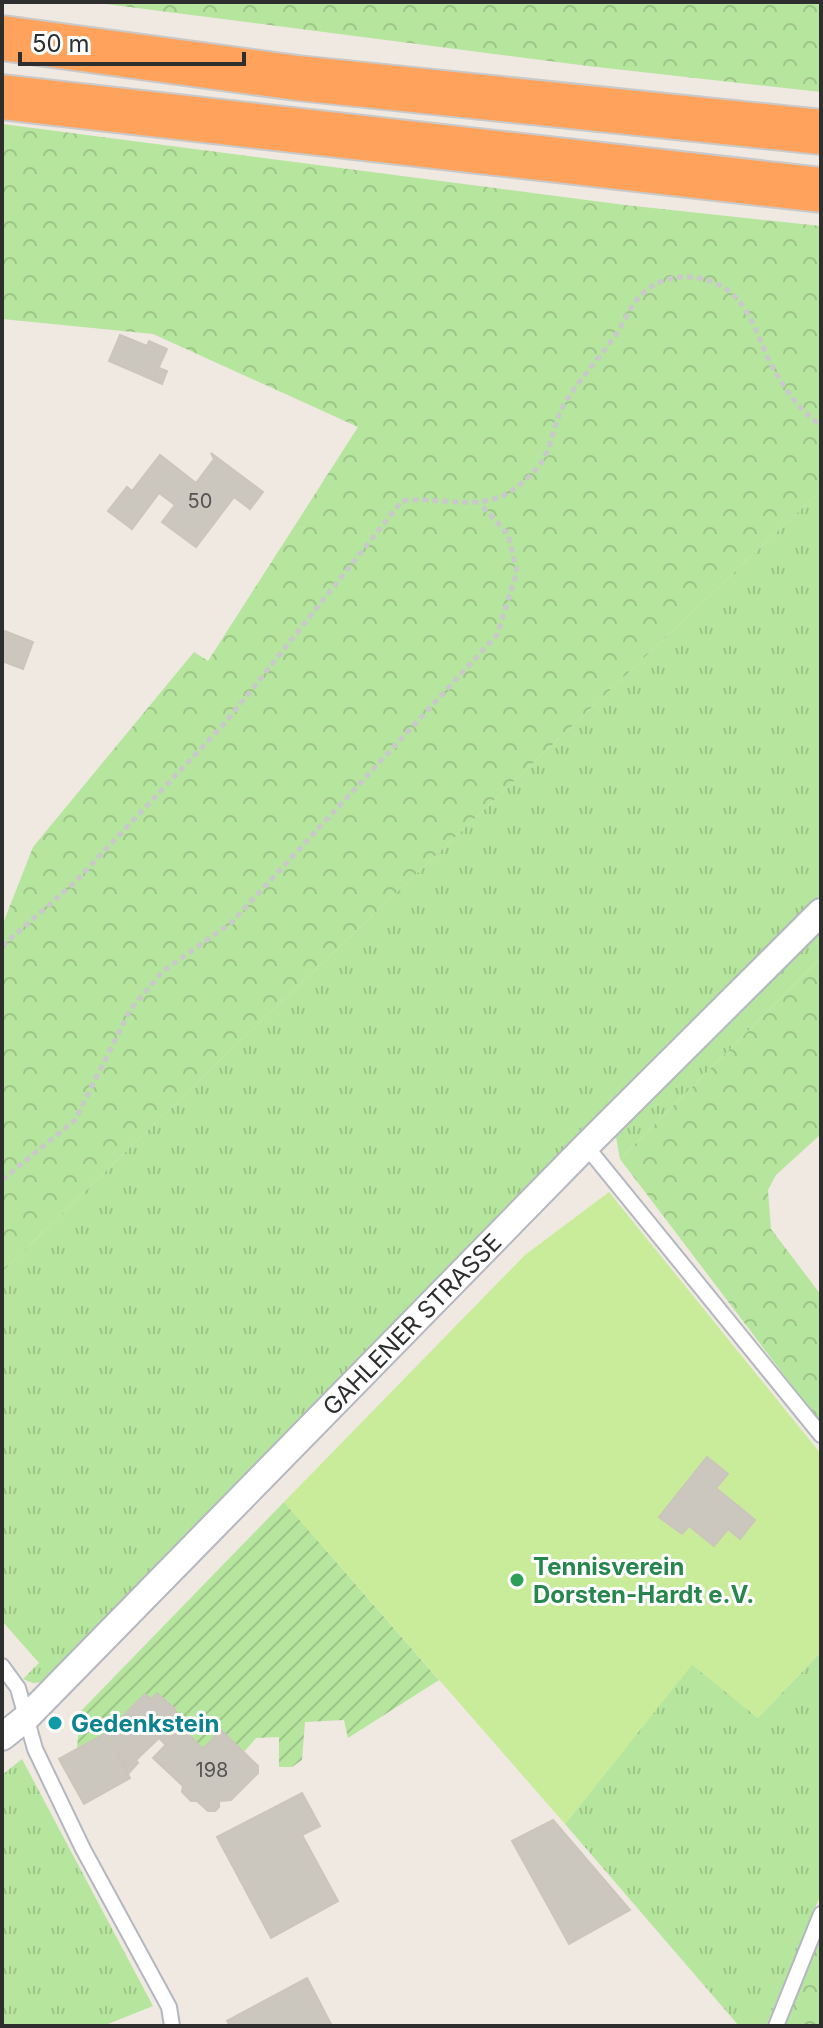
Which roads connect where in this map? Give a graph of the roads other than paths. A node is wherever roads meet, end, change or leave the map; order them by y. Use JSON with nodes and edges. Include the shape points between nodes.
{"nodes":[{"id":1,"x":2,"y":38,"type":"edge"},
{"id":2,"x":2,"y":97,"type":"edge"},
{"id":3,"x":821,"y":132,"type":"edge"},
{"id":4,"x":821,"y":190,"type":"edge"},
{"id":5,"x":821,"y":912,"type":"edge"},
{"id":6,"x":586,"y":1146,"type":"junction"},
{"id":7,"x":821,"y":1435,"type":"edge"},
{"id":8,"x":2,"y":1666,"type":"edge"},
{"id":9,"x":26,"y":1718,"type":"junction"},
{"id":10,"x":2,"y":1737,"type":"edge"},
{"id":11,"x":821,"y":1914,"type":"edge"},
{"id":12,"x":172,"y":2026,"type":"edge"},
{"id":13,"x":776,"y":2026,"type":"edge"}],
"edges":[{"from":1,"to":3,"type":"highway","via":[[297,78]]},
{"from":2,"to":4,"type":"highway"},
{"from":5,"to":6,"type":"street","name":"GAHLENER STRASSE"},
{"from":6,"to":7,"type":"lane"},
{"from":6,"to":9,"type":"street","name":"GAHLENER STRASSE"},
{"from":8,"to":9,"type":"lane","via":[[18,1688]]},
{"from":9,"to":10,"type":"street","name":"GAHLENER STRASSE"},
{"from":9,"to":12,"type":"lane","via":[[35,1749],[83,1849],[169,2007]]},
{"from":11,"to":13,"type":"lane"}]}
